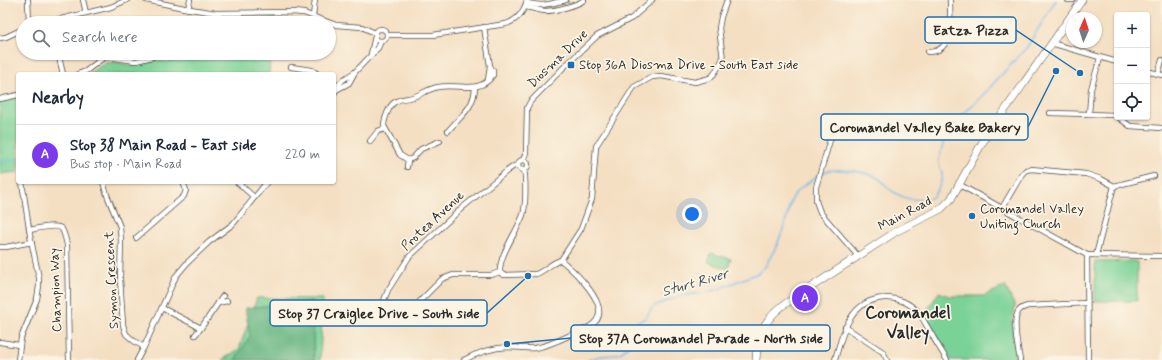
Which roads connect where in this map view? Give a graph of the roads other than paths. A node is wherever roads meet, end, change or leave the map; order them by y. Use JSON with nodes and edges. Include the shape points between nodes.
{"nodes":[{"id":1,"x":28,"y":0,"type":"edge"},
{"id":2,"x":83,"y":0,"type":"edge"},
{"id":3,"x":127,"y":0,"type":"edge"},
{"id":4,"x":146,"y":0,"type":"edge"},
{"id":5,"x":190,"y":0,"type":"edge"},
{"id":6,"x":315,"y":0,"type":"edge"},
{"id":7,"x":567,"y":0,"type":"edge"},
{"id":8,"x":584,"y":0,"type":"edge"},
{"id":9,"x":652,"y":0,"type":"edge"},
{"id":10,"x":727,"y":0,"type":"edge"},
{"id":11,"x":950,"y":0,"type":"edge"},
{"id":12,"x":1068,"y":0,"type":"edge"},
{"id":13,"x":1073,"y":0,"type":"edge"},
{"id":14,"x":1082,"y":0,"type":"edge"},
{"id":15,"x":527,"y":3,"type":"edge"},
{"id":16,"x":569,"y":6,"type":"junction"},
{"id":17,"x":188,"y":9,"type":"junction"},
{"id":18,"x":86,"y":14,"type":"junction"},
{"id":19,"x":29,"y":16,"type":"edge"},
{"id":20,"x":77,"y":16,"type":"edge"},
{"id":21,"x":313,"y":16,"type":"joint"},
{"id":22,"x":336,"y":25,"type":"edge"},
{"id":23,"x":484,"y":27,"type":"junction"},
{"id":24,"x":16,"y":32,"type":"edge"},
{"id":25,"x":375,"y":35,"type":"junction"},
{"id":26,"x":387,"y":35,"type":"junction"},
{"id":27,"x":0,"y":38,"type":"edge"},
{"id":28,"x":381,"y":40,"type":"junction"},
{"id":29,"x":1051,"y":43,"type":"junction"},
{"id":30,"x":928,"y":52,"type":"dead end"},
{"id":31,"x":371,"y":54,"type":"junction"},
{"id":32,"x":1100,"y":58,"type":"junction"},
{"id":33,"x":59,"y":60,"type":"edge"},
{"id":34,"x":100,"y":60,"type":"edge"},
{"id":35,"x":1162,"y":60,"type":"edge"},
{"id":36,"x":1114,"y":61,"type":"edge"},
{"id":37,"x":291,"y":67,"type":"dead end"},
{"id":38,"x":62,"y":72,"type":"edge"},
{"id":39,"x":83,"y":72,"type":"edge"},
{"id":40,"x":315,"y":72,"type":"edge"},
{"id":41,"x":1150,"y":72,"type":"edge"},
{"id":42,"x":1160,"y":75,"type":"edge"},
{"id":43,"x":475,"y":87,"type":"junction"},
{"id":44,"x":336,"y":90,"type":"edge"},
{"id":45,"x":16,"y":95,"type":"edge"},
{"id":46,"x":0,"y":99,"type":"edge"},
{"id":47,"x":1050,"y":113,"type":"dead end"},
{"id":48,"x":1090,"y":114,"type":"junction"},
{"id":49,"x":1114,"y":115,"type":"edge"},
{"id":50,"x":1122,"y":120,"type":"edge"},
{"id":51,"x":891,"y":126,"type":"dead end"},
{"id":52,"x":1162,"y":128,"type":"edge"},
{"id":53,"x":385,"y":130,"type":"junction"},
{"id":54,"x":448,"y":131,"type":"dead end"},
{"id":55,"x":370,"y":141,"type":"dead end"},
{"id":56,"x":440,"y":141,"type":"dead end"},
{"id":57,"x":408,"y":160,"type":"junction"},
{"id":58,"x":523,"y":160,"type":"junction"},
{"id":59,"x":518,"y":165,"type":"junction"},
{"id":60,"x":406,"y":167,"type":"dead end"},
{"id":61,"x":524,"y":169,"type":"junction"},
{"id":62,"x":1154,"y":176,"type":"dead end"},
{"id":63,"x":22,"y":184,"type":"edge"},
{"id":64,"x":104,"y":184,"type":"edge"},
{"id":65,"x":184,"y":184,"type":"edge"},
{"id":66,"x":240,"y":184,"type":"edge"},
{"id":67,"x":265,"y":184,"type":"edge"},
{"id":68,"x":960,"y":185,"type":"junction"},
{"id":69,"x":1114,"y":186,"type":"junction"},
{"id":70,"x":254,"y":197,"type":"junction"},
{"id":71,"x":1002,"y":208,"type":"junction"},
{"id":72,"x":137,"y":230,"type":"dead end"},
{"id":73,"x":30,"y":232,"type":"junction"},
{"id":74,"x":141,"y":233,"type":"junction"},
{"id":75,"x":136,"y":238,"type":"dead end"},
{"id":76,"x":32,"y":242,"type":"junction"},
{"id":77,"x":0,"y":247,"type":"edge"},
{"id":78,"x":1087,"y":255,"type":"junction"},
{"id":79,"x":1096,"y":255,"type":"junction"},
{"id":80,"x":858,"y":256,"type":"junction"},
{"id":81,"x":1162,"y":256,"type":"edge"},
{"id":82,"x":562,"y":260,"type":"junction"},
{"id":83,"x":500,"y":272,"type":"junction"},
{"id":84,"x":223,"y":296,"type":"dead end"},
{"id":85,"x":227,"y":301,"type":"dead end"},
{"id":86,"x":218,"y":303,"type":"junction"},
{"id":87,"x":1087,"y":303,"type":"junction"},
{"id":88,"x":162,"y":308,"type":"junction"},
{"id":89,"x":845,"y":327,"type":"junction"},
{"id":90,"x":201,"y":328,"type":"junction"},
{"id":91,"x":195,"y":335,"type":"dead end"},
{"id":92,"x":0,"y":342,"type":"edge"},
{"id":93,"x":19,"y":345,"type":"junction"},
{"id":94,"x":144,"y":347,"type":"junction"},
{"id":95,"x":18,"y":360,"type":"edge"},
{"id":96,"x":68,"y":360,"type":"edge"},
{"id":97,"x":136,"y":360,"type":"edge"},
{"id":98,"x":464,"y":360,"type":"edge"},
{"id":99,"x":756,"y":360,"type":"edge"},
{"id":100,"x":836,"y":360,"type":"edge"},
{"id":101,"x":887,"y":360,"type":"edge"},
{"id":102,"x":947,"y":360,"type":"edge"},
{"id":103,"x":1020,"y":360,"type":"edge"},
{"id":104,"x":1088,"y":360,"type":"edge"}],
"edges":[{"from":1,"to":19,"type":"street"},
{"from":2,"to":18,"type":"street"},
{"from":3,"to":18,"type":"street"},
{"from":4,"to":17,"type":"street"},
{"from":5,"to":17,"type":"street"},
{"from":6,"to":21,"type":"street"},
{"from":7,"to":15,"type":"street","via":[[539,6]]},
{"from":7,"to":16,"type":"street"},
{"from":8,"to":16,"type":"street"},
{"from":9,"to":58,"type":"street","name":"Diosma Drive","via":[[632,18],[597,36],[530,102],[527,108],[526,153]]},
{"from":10,"to":82,"type":"street","via":[[719,28],[723,59],[714,74],[710,78],[695,82],[661,76],[652,77],[634,87],[596,146],[592,199],[581,230]]},
{"from":11,"to":30,"type":"street","via":[[949,37],[940,50]]},
{"from":12,"to":13,"type":"street"},
{"from":14,"to":29,"type":"main road","name":"Main Road"},
{"from":15,"to":16,"type":"street","via":[[545,11]]},
{"from":15,"to":23,"type":"street","via":[[522,14],[512,22]]},
{"from":17,"to":21,"type":"street","via":[[216,13],[292,12]]},
{"from":18,"to":20,"type":"street"},
{"from":22,"to":25,"type":"street","via":[[362,27]]},
{"from":23,"to":26,"type":"street","via":[[424,36]]},
{"from":23,"to":43,"type":"street","via":[[493,75],[487,82]]},
{"from":24,"to":27,"type":"street"},
{"from":25,"to":26,"type":"street","via":[[377,30],[383,29]]},
{"from":25,"to":28,"type":"street"},
{"from":25,"to":31,"type":"street"},
{"from":26,"to":28,"type":"street"},
{"from":28,"to":31,"type":"street","via":[[378,48]]},
{"from":29,"to":32,"type":"street"},
{"from":29,"to":68,"type":"main road","name":"Main Road","via":[[982,143]]},
{"from":31,"to":44,"type":"street","via":[[355,72],[350,83]]},
{"from":32,"to":36,"type":"street"},
{"from":32,"to":48,"type":"street","via":[[1091,89]]},
{"from":33,"to":38,"type":"street"},
{"from":34,"to":39,"type":"street"},
{"from":35,"to":42,"type":"street"},
{"from":37,"to":40,"type":"street"},
{"from":41,"to":42,"type":"street"},
{"from":43,"to":53,"type":"street","via":[[441,86],[429,88],[413,97],[400,99],[392,105],[384,123]]},
{"from":43,"to":54,"type":"street","via":[[471,106]]},
{"from":45,"to":46,"type":"street"},
{"from":47,"to":48,"type":"street"},
{"from":48,"to":49,"type":"street"},
{"from":50,"to":52,"type":"street","via":[[1130,126]]},
{"from":51,"to":80,"type":"street","via":[[843,126],[830,140],[820,173],[815,193],[817,207]]},
{"from":53,"to":55,"type":"street","via":[[378,131]]},
{"from":53,"to":57,"type":"street","via":[[400,155]]},
{"from":56,"to":57,"type":"street","via":[[421,149]]},
{"from":57,"to":60,"type":"street"},
{"from":58,"to":59,"type":"street"},
{"from":58,"to":61,"type":"street","via":[[528,165]]},
{"from":59,"to":61,"type":"street"},
{"from":59,"to":83,"type":"street","name":"Protea Avenue","via":[[462,208],[409,257],[388,290],[382,313],[389,320],[401,320],[447,276],[491,275]]},
{"from":61,"to":83,"type":"street","via":[[524,212],[502,260]]},
{"from":62,"to":69,"type":"street"},
{"from":63,"to":73,"type":"street"},
{"from":64,"to":94,"type":"street","name":"Symon Crescent","via":[[120,227],[122,241],[120,278],[123,325],[126,334]]},
{"from":65,"to":74,"type":"street","via":[[184,196]]},
{"from":66,"to":70,"type":"street"},
{"from":67,"to":70,"type":"street"},
{"from":68,"to":71,"type":"street"},
{"from":68,"to":80,"type":"main road","name":"Main Road","via":[[941,209],[897,231]]},
{"from":69,"to":71,"type":"street","via":[[1086,174],[1031,169],[1022,174]]},
{"from":69,"to":79,"type":"street"},
{"from":70,"to":88,"type":"street","via":[[233,224],[186,263],[176,276]]},
{"from":71,"to":78,"type":"street"},
{"from":72,"to":74,"type":"street"},
{"from":73,"to":76,"type":"street"},
{"from":73,"to":96,"type":"street","name":"Champion Way","via":[[59,226],[67,245]]},
{"from":74,"to":75,"type":"street"},
{"from":76,"to":77,"type":"street"},
{"from":76,"to":93,"type":"street","via":[[39,278],[39,293]]},
{"from":78,"to":79,"type":"street"},
{"from":78,"to":87,"type":"street"},
{"from":79,"to":81,"type":"street"},
{"from":80,"to":99,"type":"main road","name":"Main Road","via":[[776,310],[760,333]]},
{"from":82,"to":83,"type":"street","via":[[536,274]]},
{"from":82,"to":98,"type":"street","via":[[597,301],[600,312],[596,322],[543,346],[498,348]]},
{"from":84,"to":86,"type":"street"},
{"from":85,"to":86,"type":"street"},
{"from":86,"to":90,"type":"street"},
{"from":87,"to":103,"type":"street","via":[[1021,308],[1017,313],[1016,322]]},
{"from":87,"to":104,"type":"street"},
{"from":88,"to":90,"type":"street"},
{"from":88,"to":94,"type":"street"},
{"from":89,"to":100,"type":"street"},
{"from":89,"to":101,"type":"street","via":[[883,352]]},
{"from":89,"to":102,"type":"street","via":[[864,304],[877,298],[901,301],[920,314]]},
{"from":90,"to":91,"type":"street"},
{"from":92,"to":93,"type":"street"},
{"from":93,"to":95,"type":"street"},
{"from":94,"to":97,"type":"street"}]}
